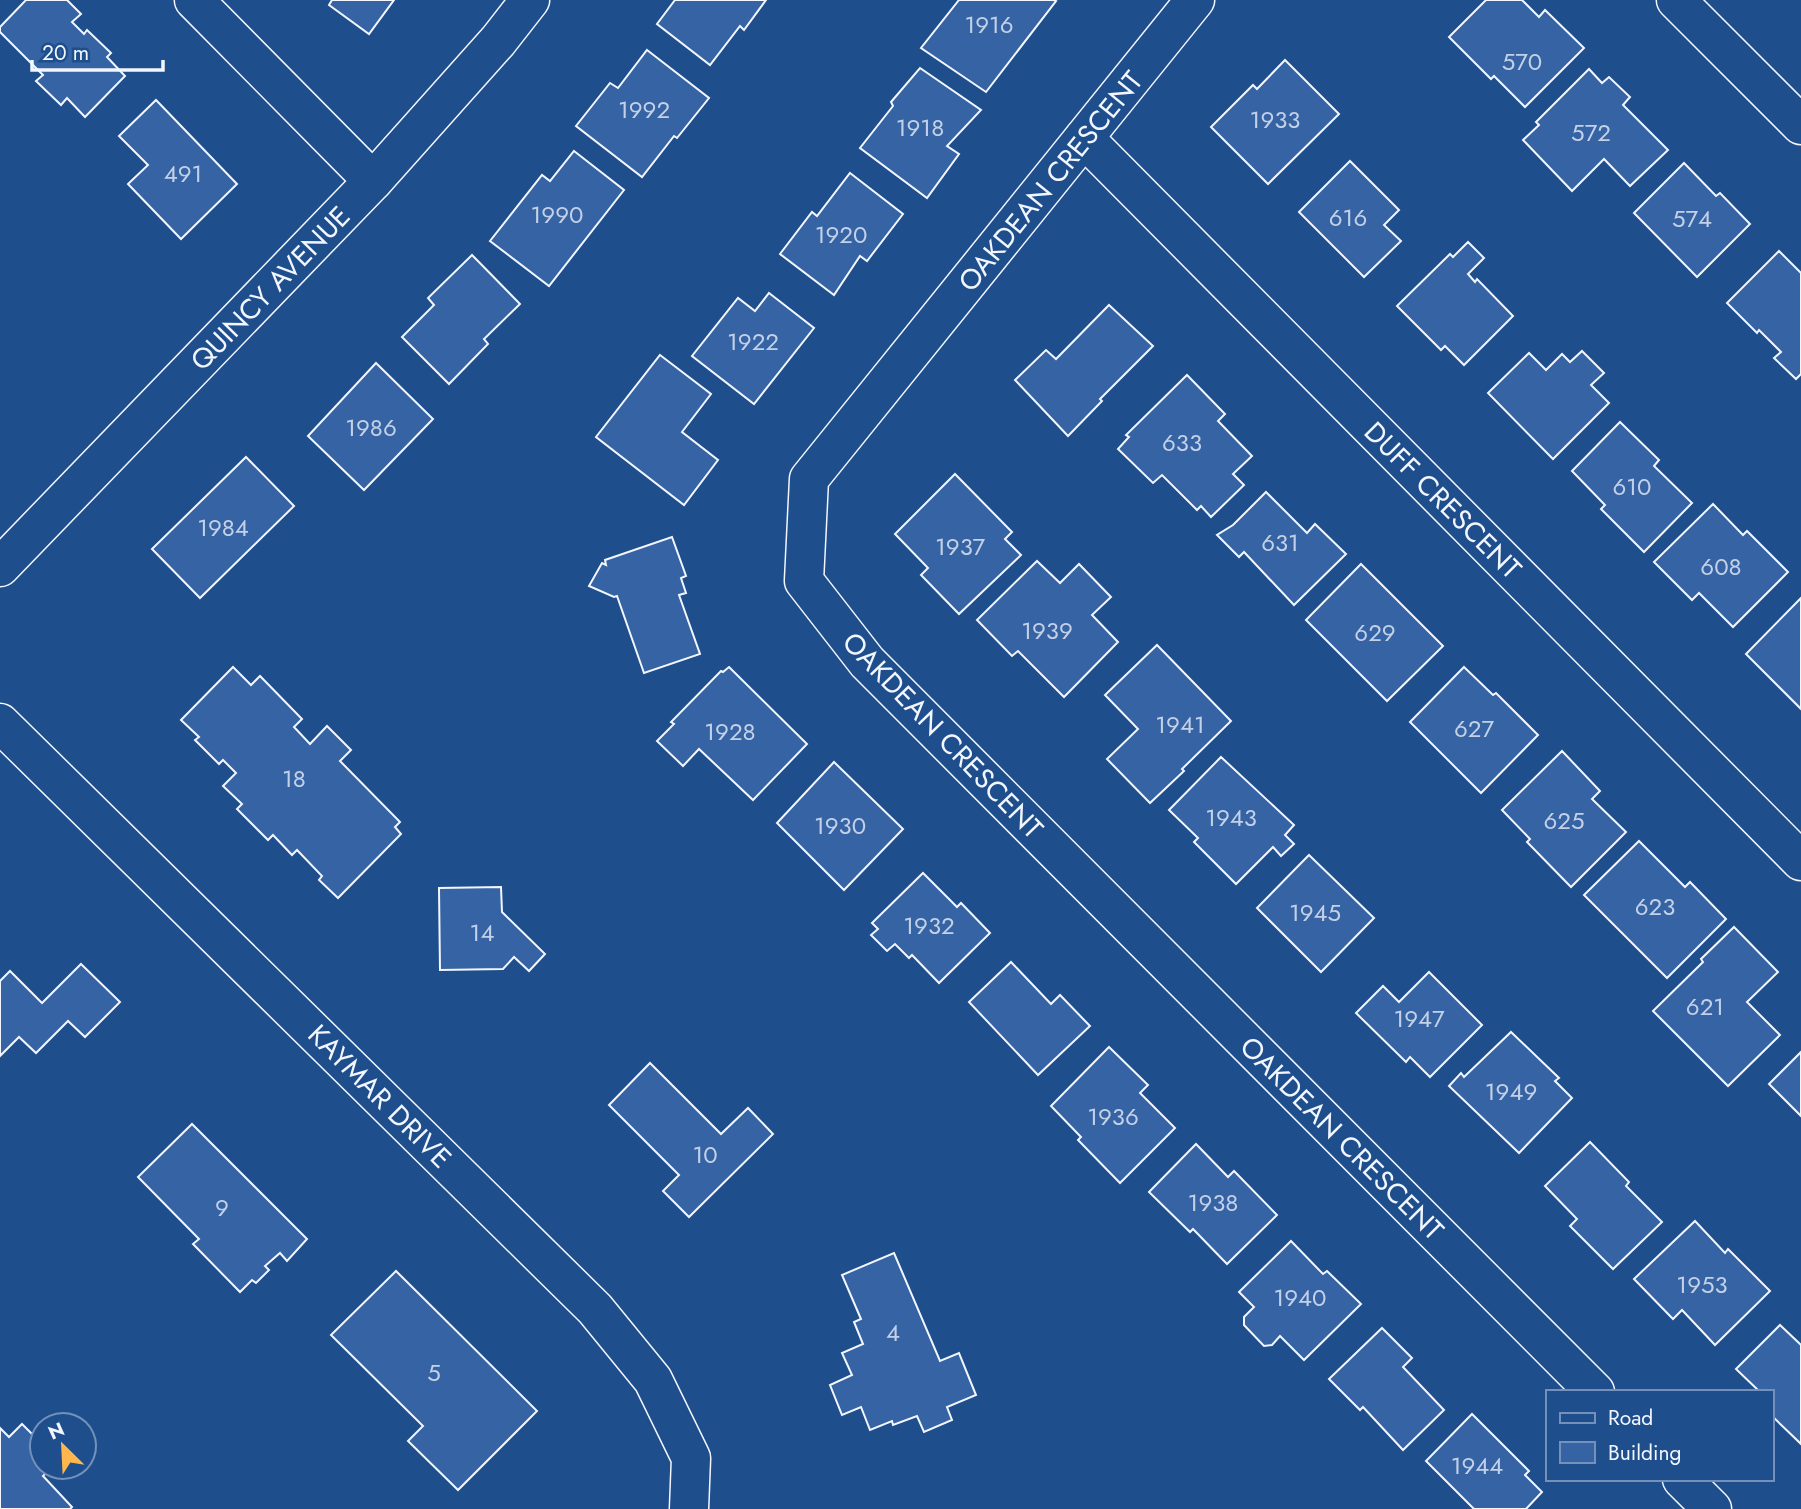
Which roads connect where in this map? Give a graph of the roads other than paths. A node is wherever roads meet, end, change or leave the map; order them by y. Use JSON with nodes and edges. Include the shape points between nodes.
{"nodes":[{"id":1,"x":194,"y":0,"type":"edge"},
{"id":2,"x":530,"y":0,"type":"edge"},
{"id":3,"x":1195,"y":0,"type":"edge"},
{"id":4,"x":1676,"y":0,"type":"edge"},
{"id":5,"x":1801,"y":125,"type":"edge"},
{"id":6,"x":1084,"y":138,"type":"junction"},
{"id":7,"x":373,"y":181,"type":"junction"},
{"id":8,"x":0,"y":567,"type":"edge"},
{"id":9,"x":0,"y":723,"type":"edge"},
{"id":10,"x":1801,"y":861,"type":"edge"},
{"id":11,"x":1593,"y":1390,"type":"edge"},
{"id":12,"x":1684,"y":1481,"type":"edge"},
{"id":13,"x":689,"y":1509,"type":"edge"},
{"id":14,"x":1712,"y":1509,"type":"edge"}],
"edges":[{"from":1,"to":7,"type":"street"},
{"from":2,"to":7,"type":"street","name":"QUINCY AVENUE"},
{"from":3,"to":6,"type":"street","name":"OAKDEAN CRESCENT"},
{"from":4,"to":5,"type":"street"},
{"from":6,"to":10,"type":"street","name":"DUFF CRESCENT"},
{"from":6,"to":11,"type":"street","name":"OAKDEAN CRESCENT","via":[[809,479],[804,581],[867,662]]},
{"from":7,"to":8,"type":"street","name":"QUINCY AVENUE"},
{"from":9,"to":13,"type":"street","name":"KAYMAR DRIVE","via":[[595,1309],[653,1380],[691,1458]]},
{"from":12,"to":14,"type":"street"}]}
